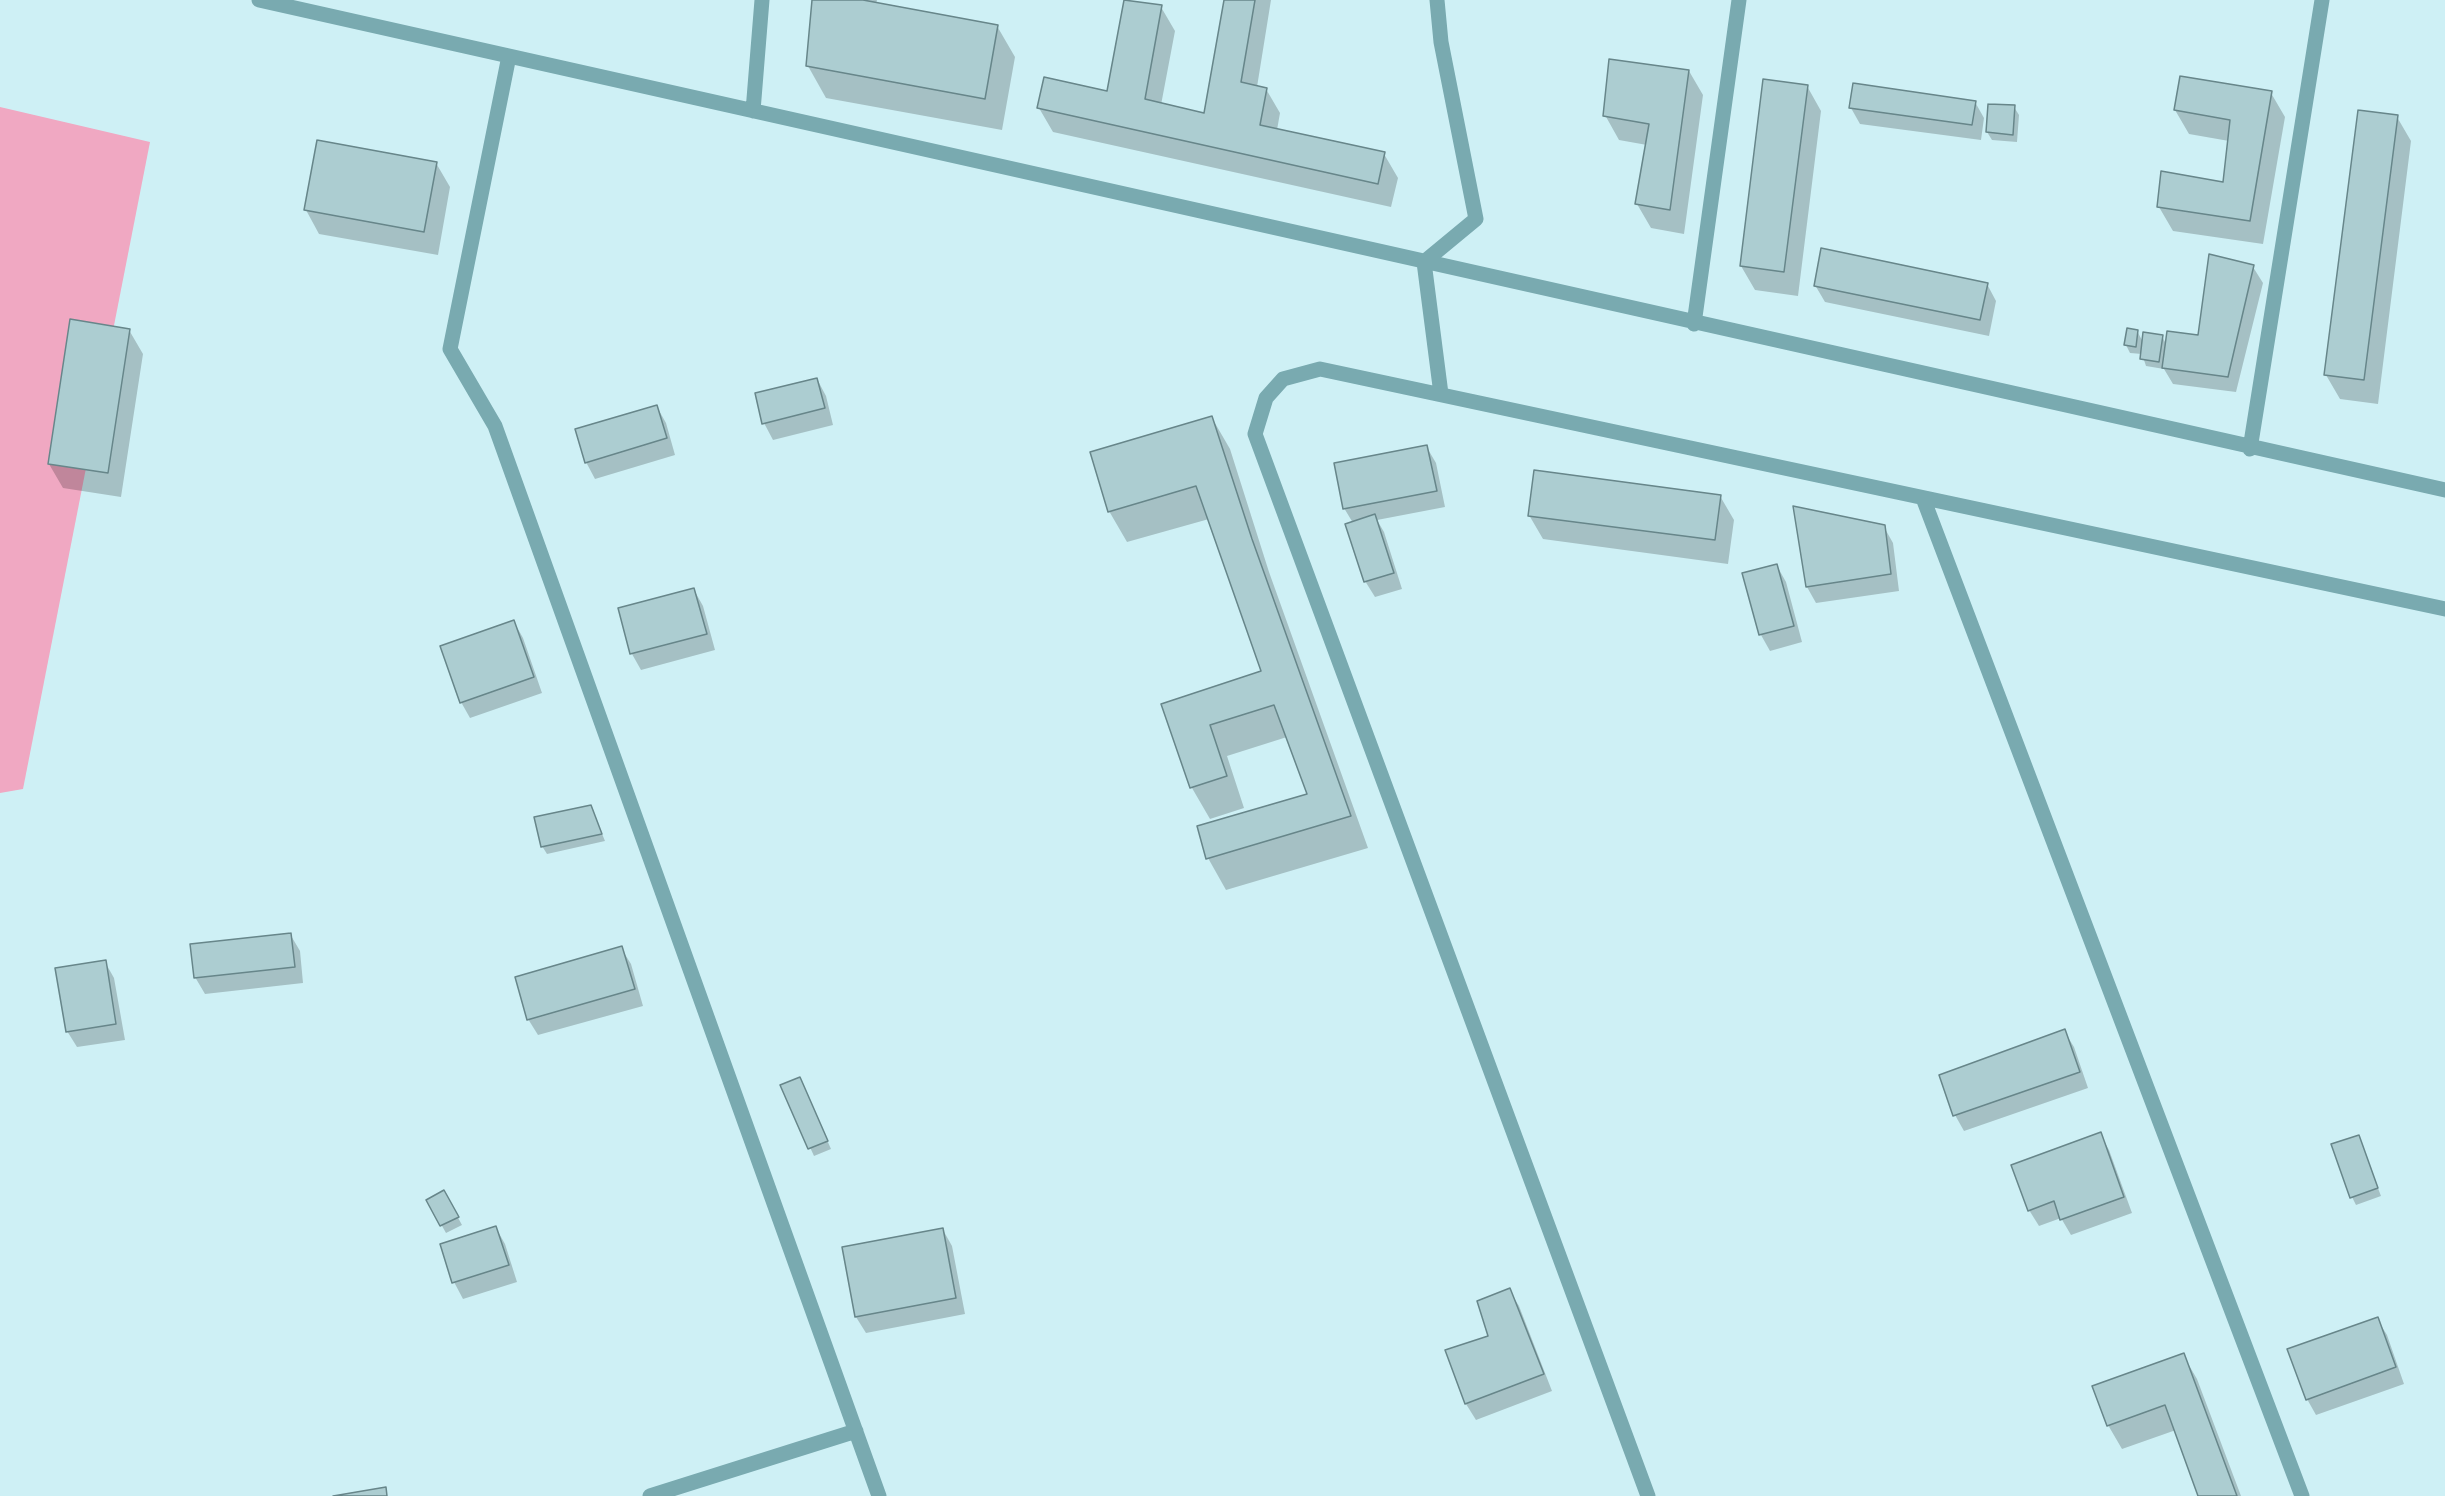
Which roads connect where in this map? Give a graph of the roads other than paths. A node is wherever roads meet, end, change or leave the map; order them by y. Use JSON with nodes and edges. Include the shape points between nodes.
{"nodes":[{"id":1,"x":260,"y":0,"type":"edge"},
{"id":2,"x":762,"y":0,"type":"edge"},
{"id":3,"x":1437,"y":0,"type":"edge"},
{"id":4,"x":1739,"y":0,"type":"edge"},
{"id":5,"x":2322,"y":0,"type":"edge"},
{"id":6,"x":509,"y":56,"type":"junction"},
{"id":7,"x":753,"y":111,"type":"junction"},
{"id":8,"x":1424,"y":262,"type":"junction"},
{"id":9,"x":1694,"y":324,"type":"junction"},
{"id":10,"x":1441,"y":394,"type":"junction"},
{"id":11,"x":2250,"y":449,"type":"junction"},
{"id":12,"x":2445,"y":490,"type":"edge"},
{"id":13,"x":1923,"y":498,"type":"junction"},
{"id":14,"x":2445,"y":609,"type":"edge"},
{"id":15,"x":856,"y":1431,"type":"junction"},
{"id":16,"x":650,"y":1496,"type":"edge"},
{"id":17,"x":879,"y":1496,"type":"edge"},
{"id":18,"x":1648,"y":1496,"type":"edge"},
{"id":19,"x":2302,"y":1496,"type":"edge"}],
"edges":[{"from":1,"to":6,"type":"street"},
{"from":2,"to":7,"type":"street"},
{"from":3,"to":8,"type":"street","via":[[1441,42],[1476,219]]},
{"from":4,"to":9,"type":"street"},
{"from":5,"to":11,"type":"street"},
{"from":6,"to":7,"type":"street"},
{"from":6,"to":15,"type":"street","via":[[450,349],[495,426]]},
{"from":7,"to":8,"type":"street"},
{"from":8,"to":9,"type":"street"},
{"from":8,"to":10,"type":"street"},
{"from":9,"to":11,"type":"street"},
{"from":10,"to":13,"type":"street"},
{"from":10,"to":18,"type":"street","via":[[1320,369],[1283,379],[1266,398],[1255,434]]},
{"from":11,"to":12,"type":"street"},
{"from":13,"to":14,"type":"street"},
{"from":13,"to":19,"type":"street"},
{"from":15,"to":16,"type":"street"},
{"from":15,"to":17,"type":"street"}]}
